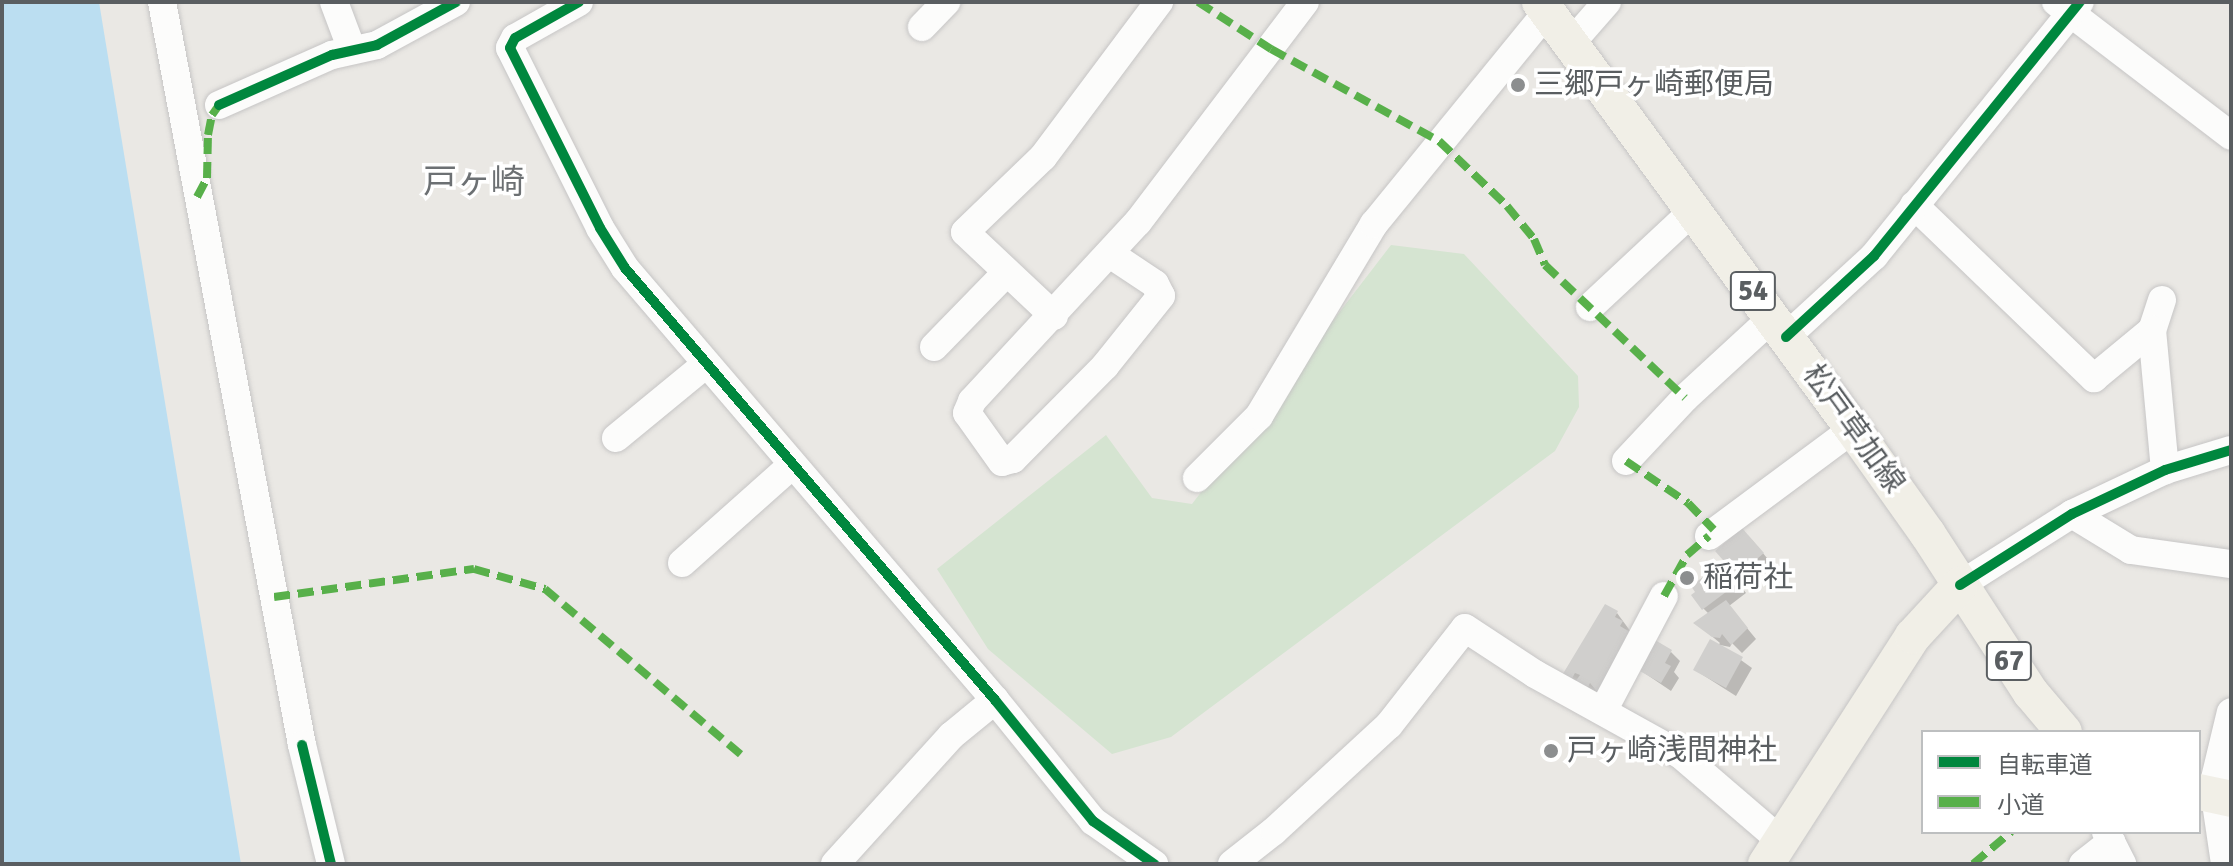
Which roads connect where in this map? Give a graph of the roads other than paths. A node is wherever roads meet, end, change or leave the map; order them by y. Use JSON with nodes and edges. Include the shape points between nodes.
{"nodes":[{"id":1,"x":162,"y":2,"type":"edge"},
{"id":2,"x":334,"y":2,"type":"edge"},
{"id":3,"x":456,"y":2,"type":"edge"},
{"id":4,"x":579,"y":2,"type":"edge"},
{"id":5,"x":946,"y":2,"type":"edge"},
{"id":6,"x":1159,"y":2,"type":"edge"},
{"id":7,"x":1305,"y":2,"type":"edge"},
{"id":8,"x":1607,"y":2,"type":"edge"},
{"id":9,"x":2069,"y":6,"type":"edge"},
{"id":10,"x":1544,"y":7,"type":"edge"},
{"id":11,"x":922,"y":27,"type":"dead end"},
{"id":12,"x":1572,"y":42,"type":"junction"},
{"id":13,"x":352,"y":50,"type":"junction"},
{"id":14,"x":219,"y":105,"type":"dead end"},
{"id":15,"x":2231,"y":136,"type":"edge"},
{"id":16,"x":1914,"y":205,"type":"junction"},
{"id":17,"x":1694,"y":210,"type":"junction"},
{"id":18,"x":1110,"y":254,"type":"junction"},
{"id":19,"x":1006,"y":273,"type":"junction"},
{"id":20,"x":2162,"y":300,"type":"dead end"},
{"id":21,"x":1590,"y":307,"type":"dead end"},
{"id":22,"x":1054,"y":316,"type":"junction"},
{"id":23,"x":1779,"y":327,"type":"junction"},
{"id":24,"x":2152,"y":330,"type":"junction"},
{"id":25,"x":934,"y":347,"type":"dead end"},
{"id":26,"x":705,"y":365,"type":"junction"},
{"id":27,"x":1853,"y":429,"type":"junction"},
{"id":28,"x":616,"y":438,"type":"dead end"},
{"id":29,"x":2231,"y":450,"type":"edge"},
{"id":30,"x":1626,"y":461,"type":"dead end"},
{"id":31,"x":792,"y":465,"type":"junction"},
{"id":32,"x":2165,"y":470,"type":"junction"},
{"id":33,"x":1197,"y":478,"type":"dead end"},
{"id":34,"x":2072,"y":514,"type":"junction"},
{"id":35,"x":1709,"y":536,"type":"dead end"},
{"id":36,"x":682,"y":563,"type":"dead end"},
{"id":37,"x":2231,"y":564,"type":"edge"},
{"id":38,"x":1960,"y":585,"type":"junction"},
{"id":39,"x":1664,"y":596,"type":"dead end"},
{"id":40,"x":995,"y":700,"type":"junction"},
{"id":41,"x":1603,"y":711,"type":"junction"},
{"id":42,"x":2231,"y":712,"type":"edge"},
{"id":43,"x":2062,"y":730,"type":"edge"},
{"id":44,"x":2214,"y":796,"type":"edge"},
{"id":45,"x":2113,"y":846,"type":"edge"},
{"id":46,"x":1774,"y":852,"type":"edge"},
{"id":47,"x":331,"y":864,"type":"edge"},
{"id":48,"x":835,"y":864,"type":"edge"},
{"id":49,"x":1154,"y":864,"type":"edge"},
{"id":50,"x":1232,"y":864,"type":"edge"},
{"id":51,"x":2083,"y":864,"type":"edge"},
{"id":52,"x":2225,"y":864,"type":"edge"}],
"edges":[{"from":1,"to":47,"type":"street","via":[[302,745]]},
{"from":2,"to":13,"type":"street"},
{"from":3,"to":13,"type":"street","via":[[377,45]]},
{"from":4,"to":26,"type":"street","via":[[515,38],[510,48],[608,241]]},
{"from":5,"to":11,"type":"street"},
{"from":6,"to":19,"type":"street","via":[[1043,157],[965,232]]},
{"from":7,"to":18,"type":"street"},
{"from":8,"to":12,"type":"street"},
{"from":9,"to":15,"type":"street"},
{"from":9,"to":16,"type":"street"},
{"from":10,"to":12,"type":"main road","name":"松戸草加線","number":"54"},
{"from":10,"to":33,"type":"street","via":[[1374,224],[1259,416]]},
{"from":12,"to":17,"type":"main road","name":"松戸草加線","number":"54"},
{"from":13,"to":14,"type":"street"},
{"from":16,"to":23,"type":"street","via":[[1874,256]]},
{"from":16,"to":24,"type":"street","via":[[2094,378]]},
{"from":17,"to":21,"type":"street"},
{"from":17,"to":23,"type":"main road","name":"松戸草加線","number":"54"},
{"from":18,"to":22,"type":"street"},
{"from":18,"to":22,"type":"street","via":[[1155,284],[1161,296],[1105,366],[1013,459],[1002,462],[967,413],[972,401]]},
{"from":19,"to":22,"type":"street"},
{"from":19,"to":25,"type":"street"},
{"from":20,"to":24,"type":"street"},
{"from":23,"to":27,"type":"main road","name":"松戸草加線","number":"54"},
{"from":23,"to":30,"type":"street","via":[[1685,398]]},
{"from":24,"to":32,"type":"street"},
{"from":26,"to":28,"type":"street"},
{"from":26,"to":31,"type":"street"},
{"from":27,"to":35,"type":"street"},
{"from":27,"to":38,"type":"main road","name":"松戸草加線","number":"54"},
{"from":29,"to":32,"type":"street"},
{"from":31,"to":36,"type":"street"},
{"from":31,"to":40,"type":"street"},
{"from":32,"to":34,"type":"street"},
{"from":34,"to":37,"type":"street","via":[[2131,550]]},
{"from":34,"to":38,"type":"street"},
{"from":38,"to":43,"type":"main road","number":"67","via":[[2031,693]]},
{"from":38,"to":46,"type":"main road","via":[[1913,636]]},
{"from":39,"to":41,"type":"street"},
{"from":40,"to":48,"type":"street","via":[[951,736]]},
{"from":40,"to":49,"type":"street","via":[[1093,821]]},
{"from":41,"to":46,"type":"street","via":[[1681,755]]},
{"from":41,"to":50,"type":"street","via":[[1465,628],[1389,725]]},
{"from":42,"to":44,"type":"street"},
{"from":44,"to":52,"type":"street"},
{"from":45,"to":51,"type":"street"}]}
